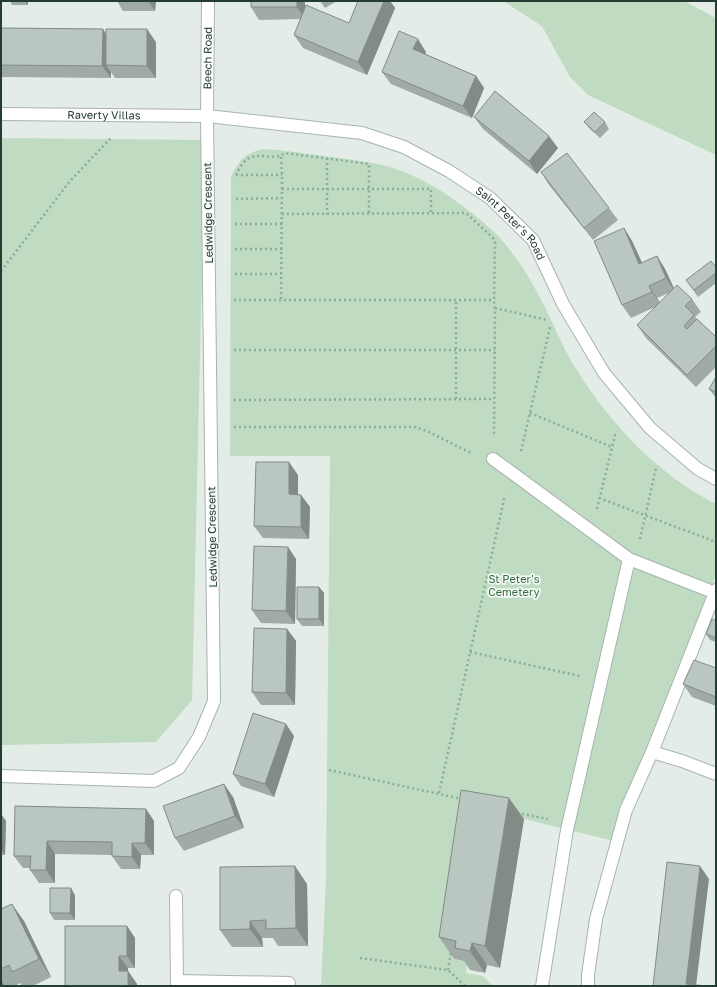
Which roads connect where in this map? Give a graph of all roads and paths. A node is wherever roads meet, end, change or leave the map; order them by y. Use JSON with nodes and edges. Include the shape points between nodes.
{"nodes":[{"id":1,"x":208,"y":1,"type":"edge"},
{"id":2,"x":1,"y":114,"type":"edge"},
{"id":3,"x":117,"y":115,"type":"junction"},
{"id":4,"x":207,"y":116,"type":"junction"},
{"id":5,"x":281,"y":156,"type":"junction"},
{"id":6,"x":327,"y":158,"type":"junction"},
{"id":7,"x":282,"y":175,"type":"junction"},
{"id":8,"x":282,"y":189,"type":"junction"},
{"id":9,"x":327,"y":189,"type":"junction"},
{"id":10,"x":369,"y":189,"type":"junction"},
{"id":11,"x":282,"y":198,"type":"junction"},
{"id":12,"x":236,"y":199,"type":"dead end"},
{"id":13,"x":431,"y":213,"type":"junction"},
{"id":14,"x":282,"y":214,"type":"junction"},
{"id":15,"x":327,"y":214,"type":"junction"},
{"id":16,"x":369,"y":214,"type":"junction"},
{"id":17,"x":235,"y":224,"type":"dead end"},
{"id":18,"x":282,"y":224,"type":"junction"},
{"id":19,"x":234,"y":249,"type":"dead end"},
{"id":20,"x":282,"y":249,"type":"junction"},
{"id":21,"x":1,"y":272,"type":"edge"},
{"id":22,"x":235,"y":274,"type":"dead end"},
{"id":23,"x":281,"y":274,"type":"junction"},
{"id":24,"x":234,"y":300,"type":"dead end"},
{"id":25,"x":281,"y":300,"type":"junction"},
{"id":26,"x":456,"y":300,"type":"junction"},
{"id":27,"x":494,"y":300,"type":"junction"},
{"id":28,"x":495,"y":308,"type":"junction"},
{"id":29,"x":549,"y":321,"type":"dead end"},
{"id":30,"x":551,"y":325,"type":"dead end"},
{"id":31,"x":234,"y":350,"type":"dead end"},
{"id":32,"x":456,"y":350,"type":"junction"},
{"id":33,"x":495,"y":350,"type":"junction"},
{"id":34,"x":494,"y":399,"type":"junction"},
{"id":35,"x":234,"y":400,"type":"dead end"},
{"id":36,"x":456,"y":400,"type":"junction"},
{"id":37,"x":530,"y":413,"type":"junction"},
{"id":38,"x":234,"y":427,"type":"dead end"},
{"id":39,"x":616,"y":432,"type":"dead end"},
{"id":40,"x":612,"y":447,"type":"junction"},
{"id":41,"x":493,"y":460,"type":"junction"},
{"id":42,"x":656,"y":468,"type":"dead end"},
{"id":43,"x":513,"y":473,"type":"junction"},
{"id":44,"x":716,"y":479,"type":"edge"},
{"id":45,"x":600,"y":498,"type":"junction"},
{"id":46,"x":646,"y":516,"type":"junction"},
{"id":47,"x":591,"y":531,"type":"junction"},
{"id":48,"x":716,"y":542,"type":"edge"},
{"id":49,"x":632,"y":560,"type":"junction"},
{"id":50,"x":712,"y":590,"type":"edge"},
{"id":51,"x":470,"y":652,"type":"junction"},
{"id":52,"x":602,"y":681,"type":"junction"},
{"id":53,"x":652,"y":752,"type":"junction"},
{"id":54,"x":329,"y":770,"type":"dead end"},
{"id":55,"x":716,"y":774,"type":"edge"},
{"id":56,"x":1,"y":776,"type":"edge"},
{"id":57,"x":439,"y":793,"type":"junction"},
{"id":58,"x":463,"y":799,"type":"edge"},
{"id":59,"x":514,"y":812,"type":"dead end"},
{"id":60,"x":569,"y":824,"type":"junction"},
{"id":61,"x":176,"y":896,"type":"dead end"},
{"id":62,"x":452,"y":946,"type":"edge"},
{"id":63,"x":360,"y":958,"type":"dead end"},
{"id":64,"x":448,"y":970,"type":"junction"},
{"id":65,"x":289,"y":983,"type":"dead end"},
{"id":66,"x":177,"y":984,"type":"edge"},
{"id":67,"x":465,"y":986,"type":"edge"},
{"id":68,"x":542,"y":986,"type":"edge"},
{"id":69,"x":588,"y":986,"type":"edge"}],
"edges":[{"from":1,"to":4,"type":"street","name":"Beech Road"},
{"from":2,"to":3,"type":"street","name":"Raverty Villas"},
{"from":3,"to":4,"type":"street","name":"Raverty Villas"},
{"from":3,"to":21,"type":"path","via":[[116,133],[70,181]]},
{"from":4,"to":44,"type":"street","name":"Saint Peter's Road","via":[[362,133],[404,147],[449,171],[490,198],[532,240],[563,304],[604,373],[650,428],[698,469]]},
{"from":4,"to":56,"type":"street","name":"Ledwidge Crescent","via":[[214,701],[199,738],[179,768],[154,781]]},
{"from":5,"to":6,"type":"path","via":[[285,154]]},
{"from":5,"to":7,"type":"path"},
{"from":5,"to":7,"type":"path","via":[[255,156],[245,161],[236,175]]},
{"from":6,"to":9,"type":"path"},
{"from":6,"to":10,"type":"path","via":[[369,164]]},
{"from":7,"to":8,"type":"path"},
{"from":8,"to":9,"type":"path"},
{"from":8,"to":11,"type":"path"},
{"from":9,"to":10,"type":"path"},
{"from":9,"to":15,"type":"path"},
{"from":10,"to":13,"type":"path","via":[[431,189]]},
{"from":10,"to":16,"type":"path"},
{"from":11,"to":12,"type":"path"},
{"from":11,"to":14,"type":"path"},
{"from":13,"to":16,"type":"path"},
{"from":13,"to":27,"type":"path","via":[[466,213],[493,238]]},
{"from":14,"to":15,"type":"path"},
{"from":14,"to":18,"type":"path"},
{"from":15,"to":16,"type":"path"},
{"from":17,"to":18,"type":"path"},
{"from":18,"to":20,"type":"path"},
{"from":19,"to":20,"type":"path"},
{"from":20,"to":23,"type":"path"},
{"from":22,"to":23,"type":"path"},
{"from":23,"to":25,"type":"path"},
{"from":24,"to":25,"type":"path"},
{"from":25,"to":26,"type":"path"},
{"from":26,"to":27,"type":"path"},
{"from":26,"to":32,"type":"path"},
{"from":27,"to":28,"type":"path"},
{"from":28,"to":29,"type":"path"},
{"from":28,"to":33,"type":"path"},
{"from":30,"to":37,"type":"path"},
{"from":31,"to":32,"type":"path"},
{"from":32,"to":33,"type":"path"},
{"from":32,"to":36,"type":"path"},
{"from":33,"to":34,"type":"path"},
{"from":34,"to":36,"type":"path"},
{"from":34,"to":41,"type":"path"},
{"from":35,"to":36,"type":"path"},
{"from":37,"to":40,"type":"path"},
{"from":37,"to":43,"type":"path"},
{"from":38,"to":41,"type":"path","via":[[415,427],[483,459]]},
{"from":39,"to":40,"type":"path"},
{"from":40,"to":45,"type":"path"},
{"from":41,"to":43,"type":"street"},
{"from":42,"to":46,"type":"path"},
{"from":43,"to":47,"type":"street"},
{"from":43,"to":51,"type":"path"},
{"from":45,"to":46,"type":"path"},
{"from":45,"to":47,"type":"path"},
{"from":46,"to":48,"type":"path"},
{"from":46,"to":49,"type":"path"},
{"from":47,"to":49,"type":"street"},
{"from":49,"to":50,"type":"street"},
{"from":49,"to":52,"type":"street"},
{"from":50,"to":53,"type":"street"},
{"from":51,"to":52,"type":"path"},
{"from":51,"to":57,"type":"path"},
{"from":52,"to":60,"type":"street"},
{"from":53,"to":55,"type":"street"},
{"from":53,"to":69,"type":"street","via":[[626,810],[600,904]]},
{"from":54,"to":57,"type":"path"},
{"from":57,"to":58,"type":"path"},
{"from":59,"to":60,"type":"path"},
{"from":60,"to":68,"type":"street"},
{"from":61,"to":66,"type":"street"},
{"from":62,"to":64,"type":"path"},
{"from":63,"to":64,"type":"path"},
{"from":64,"to":67,"type":"path"},
{"from":65,"to":66,"type":"street"}]}
